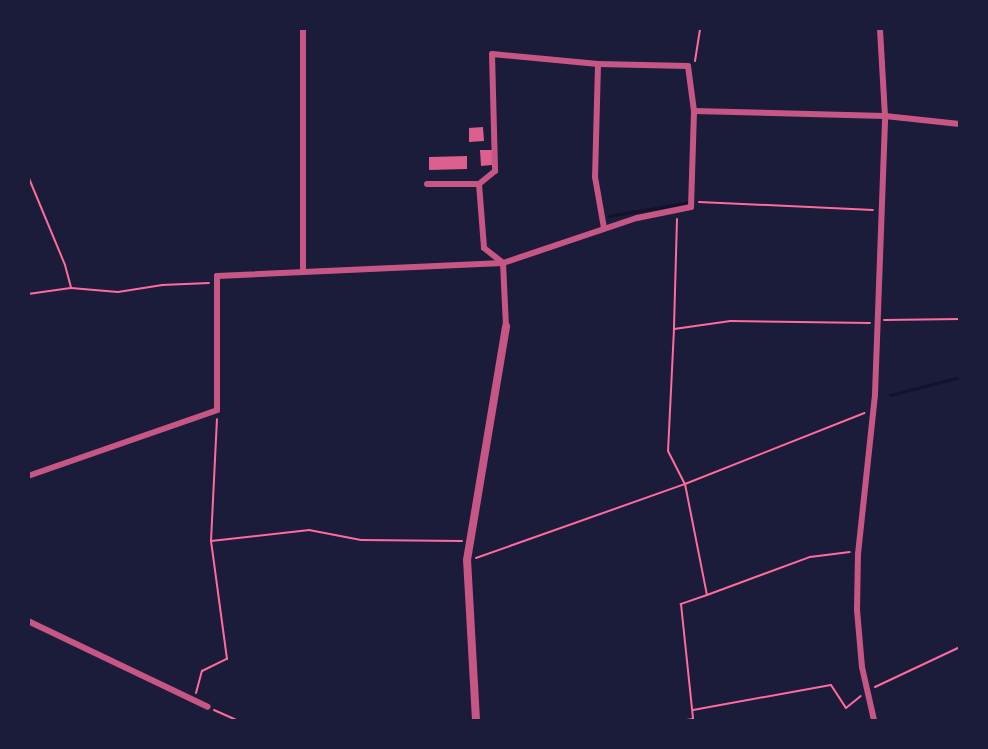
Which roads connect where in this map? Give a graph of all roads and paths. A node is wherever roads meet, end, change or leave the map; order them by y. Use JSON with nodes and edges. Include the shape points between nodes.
{"nodes":[{"id":1,"x":303,"y":28,"type":"edge"},
{"id":2,"x":700,"y":28,"type":"edge"},
{"id":3,"x":880,"y":28,"type":"edge"},
{"id":4,"x":598,"y":64,"type":"junction"},
{"id":5,"x":688,"y":67,"type":"junction"},
{"id":6,"x":694,"y":111,"type":"junction"},
{"id":7,"x":885,"y":116,"type":"junction"},
{"id":8,"x":960,"y":124,"type":"edge"},
{"id":9,"x":28,"y":176,"type":"edge"},
{"id":10,"x":427,"y":184,"type":"dead end"},
{"id":11,"x":479,"y":184,"type":"junction"},
{"id":12,"x":693,"y":201,"type":"junction"},
{"id":13,"x":677,"y":210,"type":"junction"},
{"id":14,"x":880,"y":210,"type":"junction"},
{"id":15,"x":604,"y":228,"type":"junction"},
{"id":16,"x":503,"y":263,"type":"junction"},
{"id":17,"x":303,"y":270,"type":"junction"},
{"id":18,"x":218,"y":282,"type":"junction"},
{"id":19,"x":70,"y":288,"type":"junction"},
{"id":20,"x":28,"y":294,"type":"edge"},
{"id":21,"x":960,"y":319,"type":"edge"},
{"id":22,"x":877,"y":322,"type":"junction"},
{"id":23,"x":506,"y":326,"type":"joint"},
{"id":24,"x":674,"y":329,"type":"junction"},
{"id":25,"x":874,"y":409,"type":"junction"},
{"id":26,"x":217,"y":410,"type":"junction"},
{"id":27,"x":28,"y":476,"type":"edge"},
{"id":28,"x":685,"y":484,"type":"junction"},
{"id":29,"x":212,"y":541,"type":"junction"},
{"id":30,"x":471,"y":541,"type":"junction"},
{"id":31,"x":859,"y":550,"type":"junction"},
{"id":32,"x":467,"y":560,"type":"junction"},
{"id":33,"x":707,"y":595,"type":"junction"},
{"id":34,"x":28,"y":621,"type":"edge"},
{"id":35,"x":960,"y":647,"type":"edge"},
{"id":36,"x":867,"y":691,"type":"junction"},
{"id":37,"x":194,"y":700,"type":"junction"},
{"id":38,"x":208,"y":707,"type":"joint"},
{"id":39,"x":692,"y":710,"type":"junction"},
{"id":40,"x":236,"y":720,"type":"edge"},
{"id":41,"x":476,"y":720,"type":"edge"},
{"id":42,"x":686,"y":720,"type":"edge"},
{"id":43,"x":874,"y":720,"type":"edge"}],
"edges":[{"from":1,"to":17,"type":"street"},
{"from":2,"to":5,"type":"path","via":[[697,58]]},
{"from":3,"to":7,"type":"street"},
{"from":4,"to":5,"type":"street"},
{"from":4,"to":11,"type":"street","via":[[492,54],[495,171]]},
{"from":4,"to":15,"type":"street","via":[[596,177]]},
{"from":5,"to":6,"type":"street"},
{"from":6,"to":7,"type":"street"},
{"from":6,"to":12,"type":"street"},
{"from":7,"to":8,"type":"street"},
{"from":7,"to":14,"type":"street"},
{"from":9,"to":19,"type":"path","via":[[61,254]]},
{"from":10,"to":11,"type":"street"},
{"from":11,"to":16,"type":"street","via":[[484,248]]},
{"from":12,"to":13,"type":"street","via":[[691,207]]},
{"from":12,"to":14,"type":"path"},
{"from":13,"to":15,"type":"street"},
{"from":13,"to":24,"type":"path"},
{"from":14,"to":22,"type":"street"},
{"from":15,"to":16,"type":"street"},
{"from":16,"to":17,"type":"street"},
{"from":16,"to":23,"type":"street"},
{"from":17,"to":18,"type":"street","via":[[217,276]]},
{"from":18,"to":19,"type":"path","via":[[118,292]]},
{"from":18,"to":26,"type":"street"},
{"from":19,"to":20,"type":"path"},
{"from":21,"to":22,"type":"path"},
{"from":22,"to":24,"type":"path","via":[[730,321]]},
{"from":22,"to":25,"type":"street"},
{"from":23,"to":30,"type":"street"},
{"from":24,"to":28,"type":"path","via":[[668,451]]},
{"from":25,"to":28,"type":"path"},
{"from":25,"to":31,"type":"street"},
{"from":26,"to":27,"type":"street"},
{"from":26,"to":29,"type":"path"},
{"from":28,"to":32,"type":"path"},
{"from":28,"to":33,"type":"path"},
{"from":29,"to":30,"type":"path","via":[[309,530],[361,540]]},
{"from":29,"to":37,"type":"path","via":[[227,659],[202,671]]},
{"from":30,"to":32,"type":"street"},
{"from":31,"to":33,"type":"path","via":[[810,557]]},
{"from":31,"to":36,"type":"street","via":[[857,610]]},
{"from":32,"to":41,"type":"street"},
{"from":33,"to":39,"type":"path","via":[[681,604]]},
{"from":34,"to":37,"type":"street"},
{"from":35,"to":36,"type":"path"},
{"from":36,"to":39,"type":"path","via":[[846,708],[831,686]]},
{"from":36,"to":43,"type":"street"},
{"from":37,"to":38,"type":"street"},
{"from":38,"to":40,"type":"path"},
{"from":39,"to":42,"type":"path","via":[[693,719]]}]}
